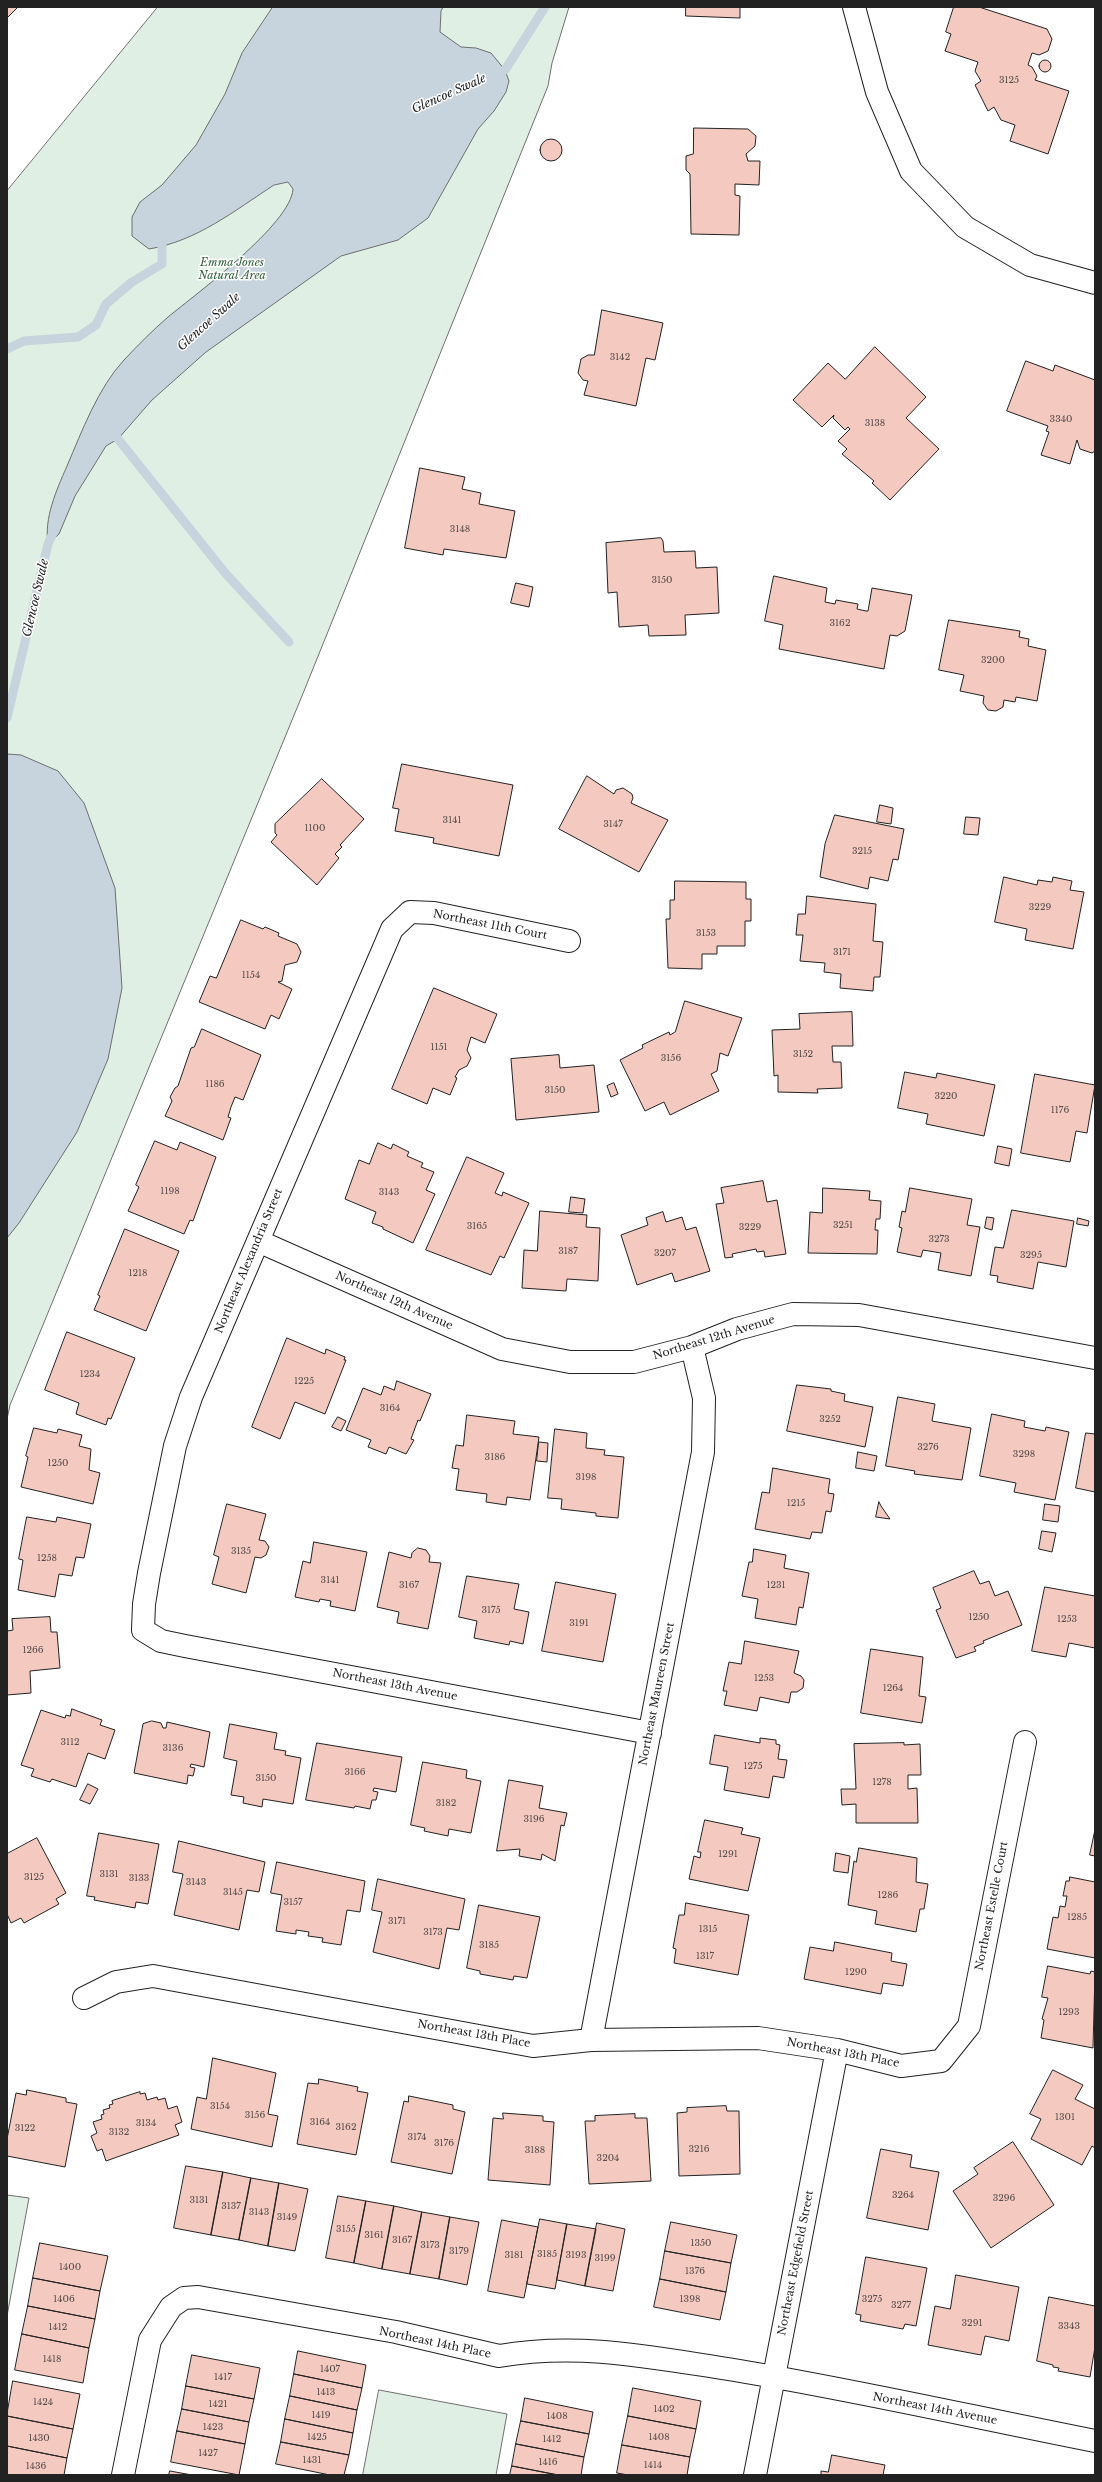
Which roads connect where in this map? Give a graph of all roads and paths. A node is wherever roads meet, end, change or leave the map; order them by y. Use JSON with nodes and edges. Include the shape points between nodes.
{"nodes":[{"id":1,"x":854,"y":7,"type":"edge"},
{"id":2,"x":1095,"y":283,"type":"edge"},
{"id":3,"x":410,"y":912,"type":"joint"},
{"id":4,"x":569,"y":941,"type":"dead end"},
{"id":5,"x":258,"y":1240,"type":"junction"},
{"id":6,"x":692,"y":1347,"type":"junction"},
{"id":7,"x":1095,"y":1358,"type":"edge"},
{"id":8,"x":143,"y":1630,"type":"joint"},
{"id":9,"x":650,"y":1733,"type":"junction"},
{"id":10,"x":1025,"y":1742,"type":"dead end"},
{"id":11,"x":84,"y":1998,"type":"dead end"},
{"id":12,"x":592,"y":2040,"type":"junction"},
{"id":13,"x":837,"y":2050,"type":"junction"},
{"id":14,"x":941,"y":2062,"type":"joint"},
{"id":15,"x":775,"y":2376,"type":"junction"},
{"id":16,"x":1095,"y":2441,"type":"edge"},
{"id":17,"x":123,"y":2475,"type":"edge"},
{"id":18,"x":755,"y":2475,"type":"edge"}],
"edges":[{"from":1,"to":2,"type":"street","via":[[877,92],[911,171],[965,227],[1030,265]]},
{"from":3,"to":4,"type":"street","name":"Northeast 11th Court","via":[[434,913]]},
{"from":3,"to":5,"type":"street","name":"Northeast Alexandria Street","via":[[392,929],[381,952]]},
{"from":5,"to":6,"type":"street","name":"Northeast 12th Avenue","via":[[502,1349],[570,1362],[627,1362]]},
{"from":5,"to":8,"type":"street","name":"Northeast Alexandria Street","via":[[191,1397],[174,1446],[149,1573]]},
{"from":6,"to":7,"type":"street","name":"Northeast 12th Avenue","via":[[737,1329],[793,1314],[859,1315]]},
{"from":6,"to":9,"type":"street","name":"Northeast Maureen Street","via":[[704,1398],[703,1452]]},
{"from":8,"to":9,"type":"street","name":"Northeast 13th Avenue","via":[[161,1641],[185,1646]]},
{"from":9,"to":12,"type":"street","name":"Northeast Maureen Street"},
{"from":10,"to":14,"type":"street","name":"Northeast Estelle Court","via":[[969,2026]]},
{"from":11,"to":12,"type":"street","name":"Northeast 13th Place","via":[[116,1982],[153,1976],[533,2046]]},
{"from":12,"to":13,"type":"street","name":"Northeast 13th Place","via":[[758,2038]]},
{"from":13,"to":14,"type":"street","name":"Northeast 13th Place","via":[[901,2066]]},
{"from":13,"to":15,"type":"street","name":"Northeast Edgefield Street"},
{"from":15,"to":16,"type":"street","name":"Northeast 14th Avenue"},
{"from":15,"to":17,"type":"street","name":"Northeast 14th Place","via":[[603,2350],[516,2353],[499,2356],[396,2332],[198,2297],[184,2298],[171,2307],[150,2340]]},
{"from":15,"to":18,"type":"street","name":"Northeast Edgefield Street"}]}
